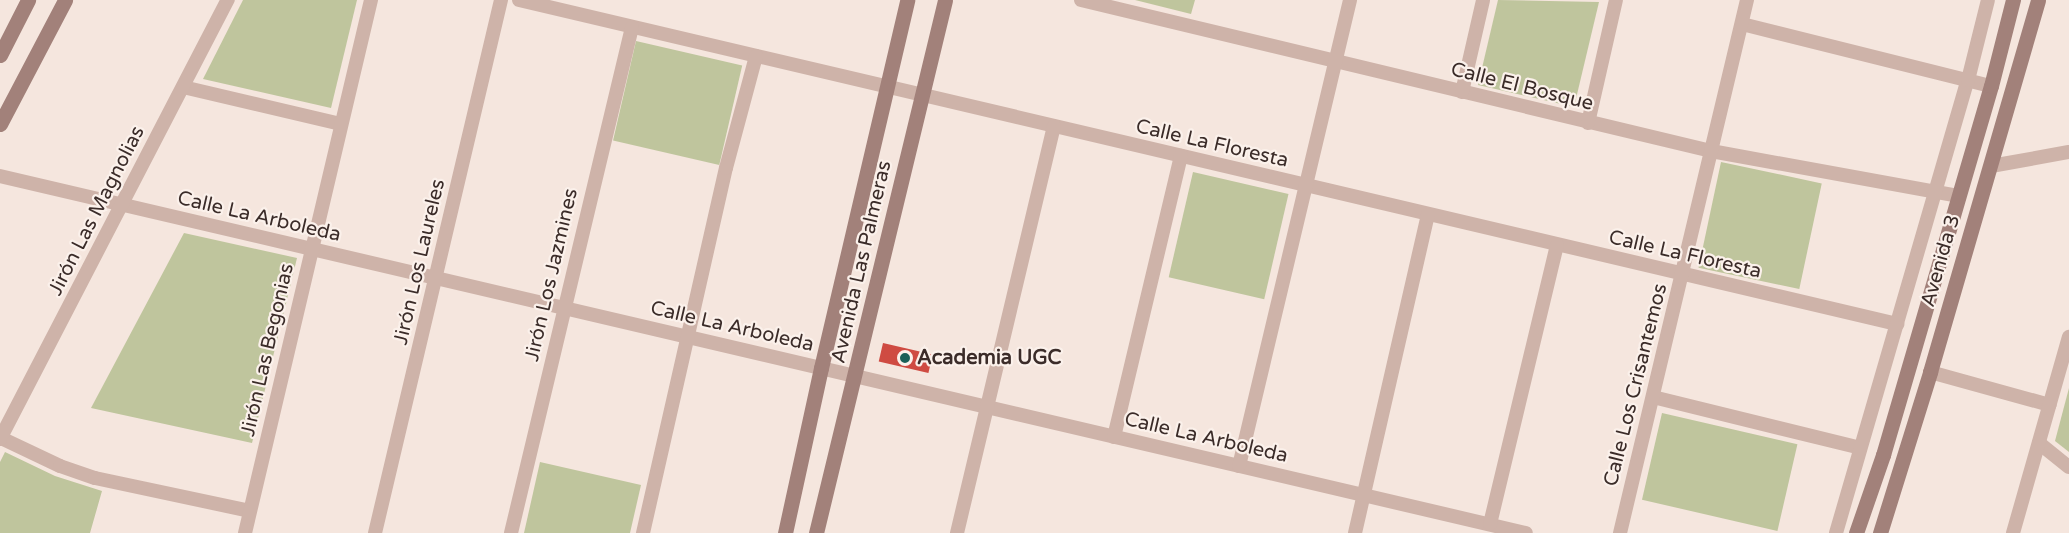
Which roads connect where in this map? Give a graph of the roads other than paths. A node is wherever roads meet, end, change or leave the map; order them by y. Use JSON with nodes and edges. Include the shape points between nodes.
{"nodes":[{"id":1,"x":28,"y":0,"type":"edge"},
{"id":2,"x":64,"y":0,"type":"edge"},
{"id":3,"x":228,"y":0,"type":"edge"},
{"id":4,"x":371,"y":0,"type":"edge"},
{"id":5,"x":501,"y":0,"type":"edge"},
{"id":6,"x":519,"y":0,"type":"edge"},
{"id":7,"x":908,"y":0,"type":"edge"},
{"id":8,"x":945,"y":0,"type":"edge"},
{"id":9,"x":1083,"y":0,"type":"edge"},
{"id":10,"x":1350,"y":0,"type":"edge"},
{"id":11,"x":1482,"y":0,"type":"edge"},
{"id":12,"x":1616,"y":0,"type":"edge"},
{"id":13,"x":1747,"y":0,"type":"edge"},
{"id":14,"x":1988,"y":0,"type":"edge"},
{"id":15,"x":2013,"y":0,"type":"edge"},
{"id":16,"x":2038,"y":0,"type":"edge"},
{"id":17,"x":1742,"y":24,"type":"junction"},
{"id":18,"x":632,"y":27,"type":"junction"},
{"id":19,"x":0,"y":55,"type":"edge"},
{"id":20,"x":756,"y":56,"type":"junction"},
{"id":21,"x":1335,"y":62,"type":"junction"},
{"id":22,"x":1968,"y":80,"type":"junction"},
{"id":23,"x":1991,"y":86,"type":"junction"},
{"id":24,"x":183,"y":87,"type":"junction"},
{"id":25,"x":887,"y":87,"type":"junction"},
{"id":26,"x":1462,"y":92,"type":"junction"},
{"id":27,"x":922,"y":95,"type":"junction"},
{"id":28,"x":1588,"y":123,"type":"junction"},
{"id":29,"x":0,"y":124,"type":"edge"},
{"id":30,"x":341,"y":124,"type":"junction"},
{"id":31,"x":1054,"y":126,"type":"junction"},
{"id":32,"x":1711,"y":152,"type":"junction"},
{"id":33,"x":2069,"y":152,"type":"edge"},
{"id":34,"x":1181,"y":156,"type":"junction"},
{"id":35,"x":1991,"y":166,"type":"junction"},
{"id":36,"x":0,"y":176,"type":"edge"},
{"id":37,"x":1306,"y":186,"type":"junction"},
{"id":38,"x":1936,"y":192,"type":"junction"},
{"id":39,"x":1958,"y":196,"type":"junction"},
{"id":40,"x":122,"y":205,"type":"junction"},
{"id":41,"x":1428,"y":215,"type":"junction"},
{"id":42,"x":1557,"y":245,"type":"junction"},
{"id":43,"x":312,"y":249,"type":"junction"},
{"id":44,"x":1682,"y":275,"type":"junction"},
{"id":45,"x":436,"y":278,"type":"junction"},
{"id":46,"x":564,"y":308,"type":"junction"},
{"id":47,"x":1897,"y":324,"type":"junction"},
{"id":48,"x":688,"y":337,"type":"junction"},
{"id":49,"x":2069,"y":337,"type":"edge"},
{"id":50,"x":2065,"y":361,"type":"edge"},
{"id":51,"x":820,"y":368,"type":"junction"},
{"id":52,"x":1930,"y":372,"type":"junction"},
{"id":53,"x":856,"y":376,"type":"junction"},
{"id":54,"x":1653,"y":397,"type":"junction"},
{"id":55,"x":2050,"y":405,"type":"junction"},
{"id":56,"x":986,"y":406,"type":"junction"},
{"id":57,"x":1114,"y":437,"type":"junction"},
{"id":58,"x":0,"y":439,"type":"edge"},
{"id":59,"x":2039,"y":443,"type":"junction"},
{"id":60,"x":1860,"y":448,"type":"junction"},
{"id":61,"x":1239,"y":466,"type":"junction"},
{"id":62,"x":2069,"y":467,"type":"edge"},
{"id":63,"x":1364,"y":495,"type":"junction"},
{"id":64,"x":250,"y":511,"type":"junction"},
{"id":65,"x":1490,"y":525,"type":"junction"},
{"id":66,"x":245,"y":533,"type":"edge"},
{"id":67,"x":375,"y":533,"type":"edge"},
{"id":68,"x":511,"y":533,"type":"edge"},
{"id":69,"x":643,"y":533,"type":"edge"},
{"id":70,"x":785,"y":533,"type":"edge"},
{"id":71,"x":816,"y":533,"type":"edge"},
{"id":72,"x":957,"y":533,"type":"edge"},
{"id":73,"x":1356,"y":533,"type":"edge"},
{"id":74,"x":1526,"y":533,"type":"edge"},
{"id":75,"x":1620,"y":533,"type":"edge"},
{"id":76,"x":1836,"y":533,"type":"edge"},
{"id":77,"x":1856,"y":533,"type":"edge"},
{"id":78,"x":1880,"y":533,"type":"edge"},
{"id":79,"x":2013,"y":533,"type":"edge"}],
"edges":[{"from":1,"to":19,"type":"street"},
{"from":2,"to":29,"type":"street"},
{"from":3,"to":24,"type":"street","name":"Jirón Las Magnolias"},
{"from":4,"to":30,"type":"street","name":"Jirón Las Begonias"},
{"from":5,"to":45,"type":"street","name":"Jirón Los Laureles"},
{"from":6,"to":18,"type":"street","name":"Calle La Floresta"},
{"from":7,"to":25,"type":"street","name":"Avenida Las Palmeras"},
{"from":8,"to":27,"type":"street","name":"Avenida Las Palmeras"},
{"from":9,"to":21,"type":"street","name":"Calle El Bosque"},
{"from":10,"to":21,"type":"street"},
{"from":11,"to":26,"type":"street"},
{"from":12,"to":28,"type":"street"},
{"from":13,"to":17,"type":"street","name":"Calle Los Crisantemos"},
{"from":14,"to":22,"type":"street"},
{"from":15,"to":23,"type":"street","name":"Avenida 3"},
{"from":16,"to":35,"type":"street","name":"Avenida 3"},
{"from":17,"to":22,"type":"street"},
{"from":17,"to":32,"type":"street","name":"Calle Los Crisantemos"},
{"from":18,"to":20,"type":"street","name":"Calle La Floresta"},
{"from":18,"to":46,"type":"street","name":"Jirón Los Jazmines"},
{"from":20,"to":25,"type":"street","name":"Calle La Floresta"},
{"from":20,"to":48,"type":"street"},
{"from":21,"to":26,"type":"street","name":"Calle El Bosque"},
{"from":21,"to":37,"type":"street"},
{"from":22,"to":23,"type":"street"},
{"from":22,"to":38,"type":"street"},
{"from":23,"to":39,"type":"street","name":"Avenida 3"},
{"from":24,"to":30,"type":"street"},
{"from":24,"to":40,"type":"street","name":"Jirón Las Magnolias"},
{"from":25,"to":27,"type":"street","name":"Calle La Floresta"},
{"from":25,"to":51,"type":"street","name":"Avenida Las Palmeras"},
{"from":26,"to":28,"type":"street","name":"Calle El Bosque"},
{"from":27,"to":31,"type":"street","name":"Calle La Floresta"},
{"from":27,"to":53,"type":"street","name":"Avenida Las Palmeras"},
{"from":28,"to":32,"type":"street","name":"Calle El Bosque"},
{"from":30,"to":43,"type":"street","name":"Jirón Las Begonias"},
{"from":31,"to":34,"type":"street","name":"Calle La Floresta"},
{"from":31,"to":56,"type":"street"},
{"from":32,"to":38,"type":"street","name":"Calle El Bosque"},
{"from":32,"to":44,"type":"street","name":"Calle Los Crisantemos"},
{"from":33,"to":35,"type":"street"},
{"from":34,"to":37,"type":"street","name":"Calle La Floresta"},
{"from":34,"to":57,"type":"street"},
{"from":35,"to":52,"type":"street","name":"Avenida 3"},
{"from":36,"to":40,"type":"street","name":"Calle La Arboleda"},
{"from":37,"to":41,"type":"street","name":"Calle La Floresta"},
{"from":37,"to":61,"type":"street"},
{"from":38,"to":39,"type":"street","name":"Calle El Bosque"},
{"from":38,"to":47,"type":"street"},
{"from":39,"to":77,"type":"street","name":"Avenida 3","via":[[1883,455]]},
{"from":40,"to":43,"type":"street","name":"Calle La Arboleda"},
{"from":40,"to":58,"type":"street","name":"Jirón Las Magnolias"},
{"from":41,"to":42,"type":"street","name":"Calle La Floresta"},
{"from":41,"to":63,"type":"street"},
{"from":42,"to":44,"type":"street","name":"Calle La Floresta"},
{"from":42,"to":65,"type":"street"},
{"from":43,"to":45,"type":"street","name":"Calle La Arboleda"},
{"from":43,"to":64,"type":"street","name":"Jirón Las Begonias"},
{"from":44,"to":47,"type":"street","name":"Calle La Floresta"},
{"from":44,"to":54,"type":"street","name":"Calle Los Crisantemos"},
{"from":45,"to":46,"type":"street","name":"Calle La Arboleda"},
{"from":45,"to":67,"type":"street","name":"Jirón Los Laureles"},
{"from":46,"to":48,"type":"street","name":"Calle La Arboleda"},
{"from":46,"to":68,"type":"street","name":"Jirón Los Jazmines"},
{"from":47,"to":60,"type":"street"},
{"from":48,"to":51,"type":"street","name":"Calle La Arboleda"},
{"from":48,"to":69,"type":"street"},
{"from":49,"to":50,"type":"street"},
{"from":50,"to":55,"type":"street"},
{"from":51,"to":53,"type":"street","name":"Calle La Arboleda"},
{"from":51,"to":70,"type":"street","name":"Avenida Las Palmeras"},
{"from":52,"to":55,"type":"street"},
{"from":52,"to":78,"type":"street","name":"Avenida 3"},
{"from":53,"to":56,"type":"street","name":"Calle La Arboleda"},
{"from":53,"to":71,"type":"street","name":"Avenida Las Palmeras"},
{"from":54,"to":60,"type":"street"},
{"from":54,"to":75,"type":"street","name":"Calle Los Crisantemos"},
{"from":55,"to":59,"type":"street"},
{"from":56,"to":57,"type":"street","name":"Calle La Arboleda"},
{"from":56,"to":72,"type":"street"},
{"from":57,"to":61,"type":"street","name":"Calle La Arboleda"},
{"from":58,"to":64,"type":"street","via":[[95,478]]},
{"from":59,"to":62,"type":"street"},
{"from":59,"to":79,"type":"street"},
{"from":60,"to":76,"type":"street"},
{"from":61,"to":63,"type":"street","name":"Calle La Arboleda"},
{"from":63,"to":65,"type":"street","name":"Calle La Arboleda"},
{"from":63,"to":73,"type":"street"},
{"from":64,"to":66,"type":"street","name":"Jirón Las Begonias"},
{"from":65,"to":74,"type":"street","name":"Calle La Arboleda"}]}
